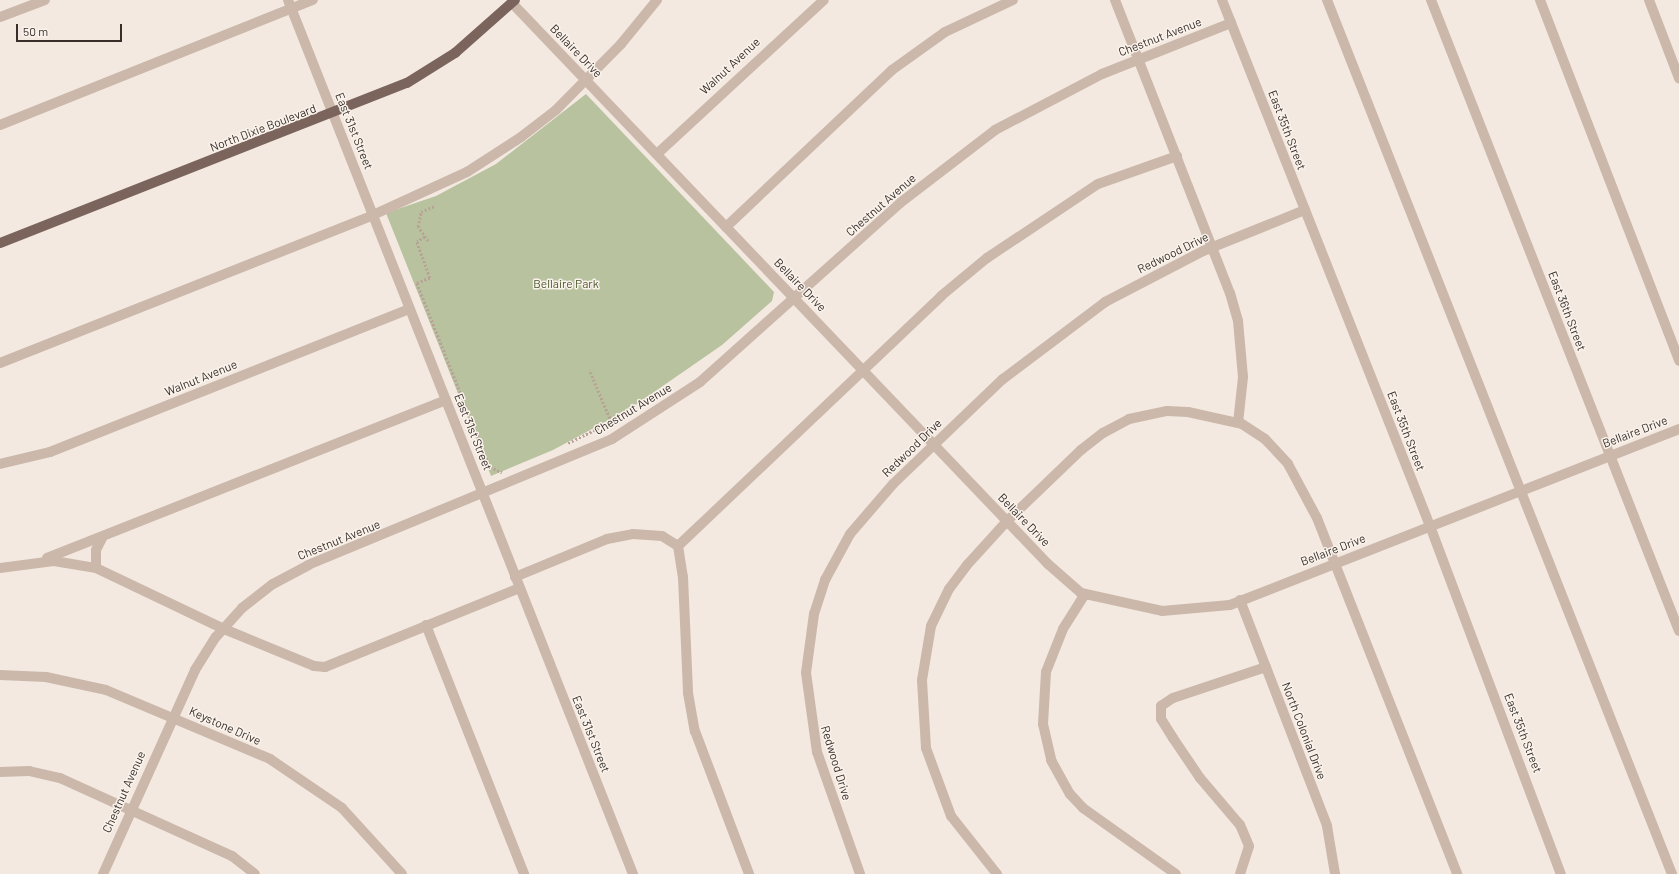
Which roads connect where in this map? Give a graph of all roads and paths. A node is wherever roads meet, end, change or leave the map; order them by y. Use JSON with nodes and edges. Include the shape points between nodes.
{"nodes":[{"id":1,"x":44,"y":0,"type":"edge"},
{"id":2,"x":314,"y":0,"type":"edge"},
{"id":3,"x":657,"y":0,"type":"edge"},
{"id":4,"x":824,"y":0,"type":"edge"},
{"id":5,"x":1013,"y":0,"type":"edge"},
{"id":6,"x":1115,"y":0,"type":"edge"},
{"id":7,"x":1222,"y":0,"type":"edge"},
{"id":8,"x":1327,"y":0,"type":"edge"},
{"id":9,"x":1431,"y":0,"type":"edge"},
{"id":10,"x":1540,"y":0,"type":"edge"},
{"id":11,"x":1649,"y":0,"type":"edge"},
{"id":12,"x":514,"y":2,"type":"edge"},
{"id":13,"x":290,"y":4,"type":"edge"},
{"id":14,"x":0,"y":17,"type":"edge"},
{"id":15,"x":1231,"y":23,"type":"junction"},
{"id":16,"x":1138,"y":60,"type":"junction"},
{"id":17,"x":1676,"y":63,"type":"edge"},
{"id":18,"x":1679,"y":78,"type":"edge"},
{"id":19,"x":585,"y":80,"type":"junction"},
{"id":20,"x":333,"y":114,"type":"junction"},
{"id":21,"x":0,"y":125,"type":"edge"},
{"id":22,"x":657,"y":154,"type":"junction"},
{"id":23,"x":1177,"y":156,"type":"junction"},
{"id":24,"x":434,"y":206,"type":"dead end"},
{"id":25,"x":1305,"y":210,"type":"junction"},
{"id":26,"x":373,"y":216,"type":"junction"},
{"id":27,"x":726,"y":226,"type":"junction"},
{"id":28,"x":425,"y":237,"type":"junction"},
{"id":29,"x":428,"y":241,"type":"dead end"},
{"id":30,"x":0,"y":243,"type":"edge"},
{"id":31,"x":1214,"y":247,"type":"junction"},
{"id":32,"x":795,"y":299,"type":"junction"},
{"id":33,"x":410,"y":309,"type":"junction"},
{"id":34,"x":1679,"y":361,"type":"edge"},
{"id":35,"x":0,"y":364,"type":"edge"},
{"id":36,"x":588,"y":370,"type":"dead end"},
{"id":37,"x":863,"y":370,"type":"junction"},
{"id":38,"x":446,"y":400,"type":"junction"},
{"id":39,"x":1238,"y":423,"type":"junction"},
{"id":40,"x":1679,"y":429,"type":"edge"},
{"id":41,"x":934,"y":444,"type":"junction"},
{"id":42,"x":562,"y":446,"type":"dead end"},
{"id":43,"x":1610,"y":456,"type":"junction"},
{"id":44,"x":0,"y":464,"type":"edge"},
{"id":45,"x":505,"y":473,"type":"dead end"},
{"id":46,"x":1521,"y":491,"type":"junction"},
{"id":47,"x":483,"y":495,"type":"junction"},
{"id":48,"x":1007,"y":521,"type":"junction"},
{"id":49,"x":1430,"y":526,"type":"junction"},
{"id":50,"x":102,"y":538,"type":"junction"},
{"id":51,"x":678,"y":546,"type":"junction"},
{"id":52,"x":33,"y":562,"type":"junction"},
{"id":53,"x":1335,"y":563,"type":"junction"},
{"id":54,"x":0,"y":568,"type":"edge"},
{"id":55,"x":96,"y":568,"type":"junction"},
{"id":56,"x":516,"y":576,"type":"junction"},
{"id":57,"x":520,"y":588,"type":"junction"},
{"id":58,"x":1085,"y":594,"type":"junction"},
{"id":59,"x":1240,"y":600,"type":"junction"},
{"id":60,"x":426,"y":625,"type":"junction"},
{"id":61,"x":224,"y":628,"type":"junction"},
{"id":62,"x":1679,"y":631,"type":"edge"},
{"id":63,"x":1266,"y":667,"type":"junction"},
{"id":64,"x":0,"y":675,"type":"edge"},
{"id":65,"x":172,"y":717,"type":"junction"},
{"id":66,"x":0,"y":772,"type":"edge"},
{"id":67,"x":130,"y":812,"type":"junction"},
{"id":68,"x":103,"y":874,"type":"edge"},
{"id":69,"x":255,"y":874,"type":"edge"},
{"id":70,"x":402,"y":874,"type":"edge"},
{"id":71,"x":524,"y":874,"type":"edge"},
{"id":72,"x":633,"y":874,"type":"edge"},
{"id":73,"x":749,"y":874,"type":"edge"},
{"id":74,"x":860,"y":874,"type":"edge"},
{"id":75,"x":997,"y":874,"type":"edge"},
{"id":76,"x":1176,"y":874,"type":"edge"},
{"id":77,"x":1240,"y":874,"type":"edge"},
{"id":78,"x":1335,"y":874,"type":"edge"},
{"id":79,"x":1457,"y":874,"type":"edge"},
{"id":80,"x":1560,"y":874,"type":"edge"},
{"id":81,"x":1672,"y":874,"type":"edge"}],
"edges":[{"from":1,"to":14,"type":"street"},
{"from":2,"to":13,"type":"street"},
{"from":3,"to":19,"type":"street"},
{"from":4,"to":22,"type":"street","name":"Walnut Avenue"},
{"from":5,"to":27,"type":"street","via":[[945,32],[892,70]]},
{"from":6,"to":16,"type":"street"},
{"from":7,"to":15,"type":"street","name":"East 35th Street"},
{"from":8,"to":46,"type":"street"},
{"from":9,"to":43,"type":"street","name":"East 36th Street"},
{"from":10,"to":34,"type":"street"},
{"from":11,"to":17,"type":"street"},
{"from":12,"to":19,"type":"street","name":"Bellaire Drive"},
{"from":12,"to":20,"type":"main road","name":"North Dixie Boulevard","via":[[454,53],[407,83]]},
{"from":13,"to":20,"type":"street","name":"East 31st Street"},
{"from":13,"to":21,"type":"street"},
{"from":15,"to":16,"type":"street","name":"Chestnut Avenue"},
{"from":15,"to":25,"type":"street","name":"East 35th Street"},
{"from":16,"to":23,"type":"street"},
{"from":16,"to":32,"type":"street","name":"Chestnut Avenue","via":[[1102,74],[995,130],[900,203]]},
{"from":17,"to":18,"type":"street"},
{"from":19,"to":22,"type":"street","name":"Bellaire Drive"},
{"from":19,"to":26,"type":"street","via":[[556,110],[502,150],[437,188]]},
{"from":20,"to":26,"type":"street","name":"East 31st Street"},
{"from":20,"to":30,"type":"main road","name":"North Dixie Boulevard"},
{"from":22,"to":27,"type":"street","name":"Bellaire Drive"},
{"from":23,"to":31,"type":"street"},
{"from":23,"to":37,"type":"street","via":[[1098,184],[1024,230],[941,296]]},
{"from":24,"to":28,"type":"path","via":[[421,212],[418,227]]},
{"from":25,"to":31,"type":"street","name":"Redwood Drive"},
{"from":25,"to":49,"type":"street","name":"East 35th Street"},
{"from":26,"to":33,"type":"street","name":"East 31st Street"},
{"from":26,"to":35,"type":"street"},
{"from":27,"to":32,"type":"street","name":"Bellaire Drive"},
{"from":28,"to":29,"type":"path"},
{"from":28,"to":45,"type":"path","via":[[417,242],[430,278],[417,283],[490,467]]},
{"from":31,"to":39,"type":"street","via":[[1239,327],[1243,376]]},
{"from":31,"to":41,"type":"street","name":"Redwood Drive","via":[[1105,302],[1003,379]]},
{"from":32,"to":37,"type":"street","name":"Bellaire Drive"},
{"from":32,"to":47,"type":"street","name":"Chestnut Avenue","via":[[700,382],[612,439]]},
{"from":33,"to":38,"type":"street","name":"East 31st Street"},
{"from":33,"to":44,"type":"street","name":"Walnut Avenue","via":[[50,452]]},
{"from":36,"to":42,"type":"path","via":[[611,422]]},
{"from":37,"to":41,"type":"street","name":"Bellaire Drive"},
{"from":37,"to":51,"type":"street"},
{"from":38,"to":47,"type":"street","name":"East 31st Street"},
{"from":38,"to":50,"type":"street"},
{"from":39,"to":48,"type":"street","via":[[1174,411],[1149,412],[1129,419],[1103,432],[1081,450]]},
{"from":39,"to":53,"type":"street","via":[[1265,439],[1288,464],[1306,492]]},
{"from":40,"to":43,"type":"street","name":"Bellaire Drive"},
{"from":41,"to":48,"type":"street","name":"Bellaire Drive"},
{"from":41,"to":74,"type":"street","name":"Redwood Drive","via":[[893,484],[850,534],[825,580],[808,646],[807,697],[814,738]]},
{"from":43,"to":46,"type":"street","name":"Bellaire Drive"},
{"from":43,"to":62,"type":"street","name":"East 36th Street"},
{"from":46,"to":49,"type":"street","name":"Bellaire Drive"},
{"from":46,"to":81,"type":"street"},
{"from":47,"to":56,"type":"street","name":"East 31st Street"},
{"from":47,"to":61,"type":"street","name":"Chestnut Avenue","via":[[308,565],[273,584],[242,608]]},
{"from":48,"to":58,"type":"street","name":"Bellaire Drive","via":[[1068,583]]},
{"from":48,"to":75,"type":"street","via":[[967,565],[938,609],[926,649],[922,680],[926,748],[934,776],[951,816]]},
{"from":49,"to":53,"type":"street","name":"Bellaire Drive"},
{"from":49,"to":80,"type":"street","name":"East 35th Street"},
{"from":50,"to":52,"type":"street"},
{"from":50,"to":55,"type":"street","via":[[96,550]]},
{"from":51,"to":56,"type":"street","via":[[648,533],[607,539]]},
{"from":51,"to":73,"type":"street","via":[[683,577],[688,693],[695,731]]},
{"from":52,"to":54,"type":"street"},
{"from":52,"to":55,"type":"street","via":[[71,562]]},
{"from":53,"to":59,"type":"street","name":"Bellaire Drive"},
{"from":53,"to":79,"type":"street"},
{"from":55,"to":61,"type":"street"},
{"from":56,"to":57,"type":"street","name":"East 31st Street"},
{"from":57,"to":60,"type":"street"},
{"from":57,"to":72,"type":"street","name":"East 31st Street"},
{"from":58,"to":59,"type":"street","name":"Bellaire Drive","via":[[1162,611],[1197,611]]},
{"from":58,"to":76,"type":"street","via":[[1063,629],[1046,672],[1043,724],[1051,760],[1070,794],[1083,808]]},
{"from":59,"to":63,"type":"street","name":"North Colonial Drive"},
{"from":60,"to":61,"type":"street","via":[[325,667],[314,666]]},
{"from":60,"to":71,"type":"street"},
{"from":61,"to":65,"type":"street","name":"Chestnut Avenue","via":[[195,670]]},
{"from":63,"to":77,"type":"street","via":[[1173,698],[1161,706],[1160,719],[1176,744],[1200,778],[1240,825],[1248,846]]},
{"from":63,"to":78,"type":"street","name":"North Colonial Drive","via":[[1327,826]]},
{"from":64,"to":65,"type":"street","name":"Keystone Drive","via":[[89,685]]},
{"from":65,"to":67,"type":"street","name":"Chestnut Avenue"},
{"from":65,"to":70,"type":"street","name":"Keystone Drive","via":[[270,759],[307,782],[358,822]]},
{"from":66,"to":67,"type":"street","via":[[43,772]]},
{"from":67,"to":68,"type":"street","name":"Chestnut Avenue"},
{"from":67,"to":69,"type":"street","via":[[232,856]]}]}
